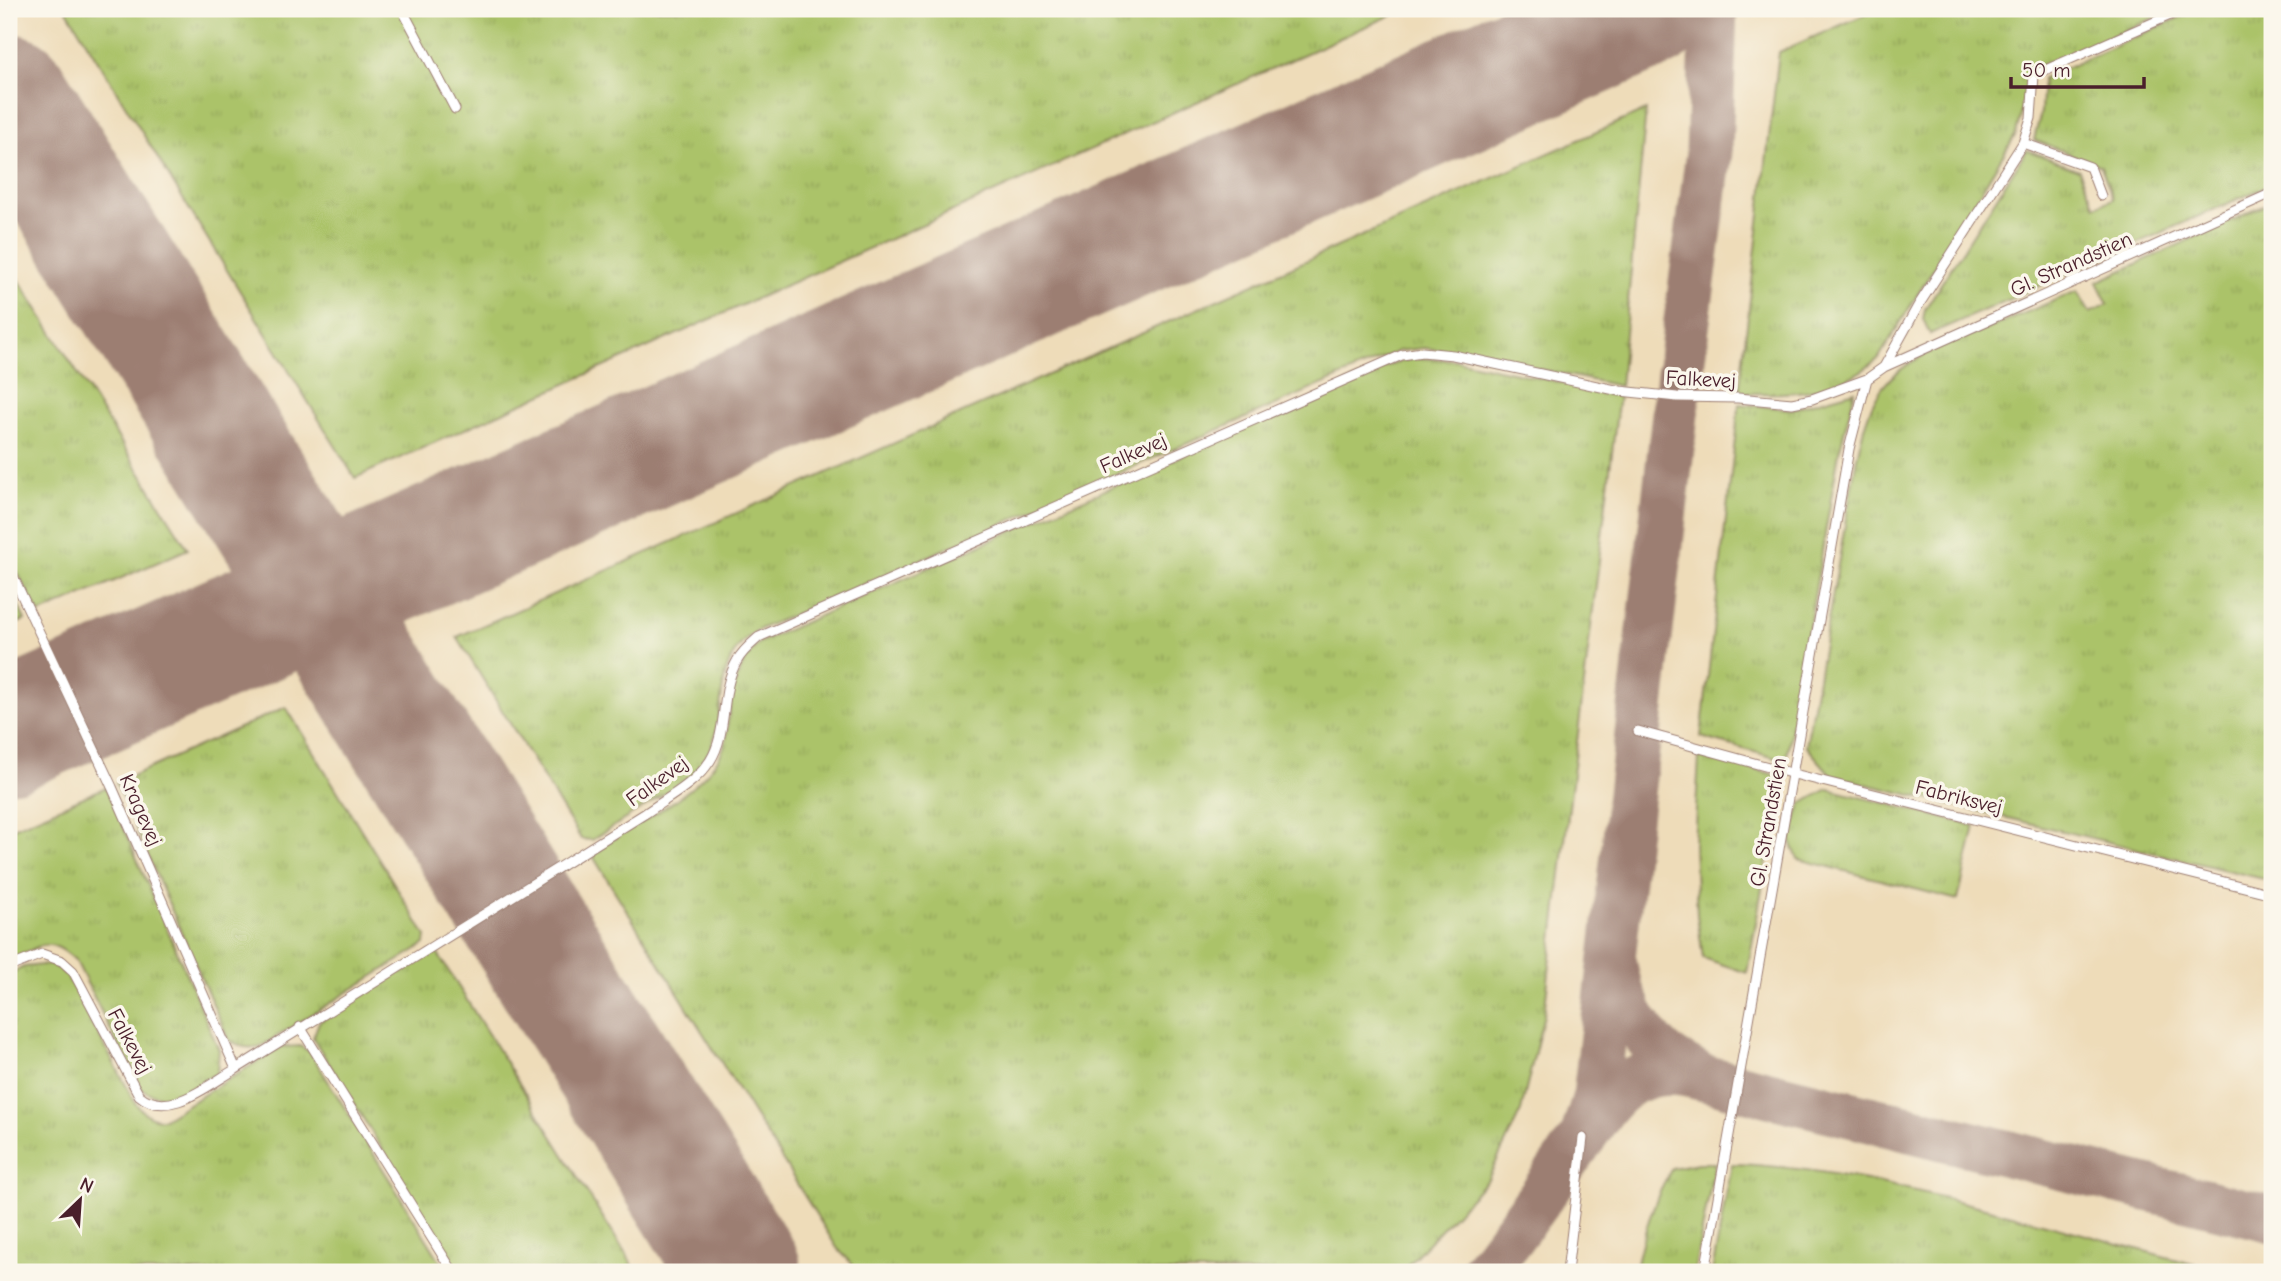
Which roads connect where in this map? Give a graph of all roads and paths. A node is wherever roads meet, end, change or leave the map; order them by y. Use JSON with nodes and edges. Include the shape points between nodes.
{"nodes":[{"id":1,"x":402,"y":9,"type":"edge"},
{"id":2,"x":2184,"y":9,"type":"edge"},
{"id":3,"x":454,"y":109,"type":"dead end"},
{"id":4,"x":2023,"y":143,"type":"junction"},
{"id":5,"x":2272,"y":193,"type":"edge"},
{"id":6,"x":2101,"y":196,"type":"dead end"},
{"id":7,"x":1884,"y":367,"type":"junction"},
{"id":8,"x":1867,"y":379,"type":"junction"},
{"id":9,"x":9,"y":568,"type":"edge"},
{"id":10,"x":1638,"y":731,"type":"dead end"},
{"id":11,"x":1794,"y":774,"type":"junction"},
{"id":12,"x":2272,"y":894,"type":"edge"},
{"id":13,"x":9,"y":967,"type":"edge"},
{"id":14,"x":300,"y":1027,"type":"junction"},
{"id":15,"x":236,"y":1069,"type":"junction"},
{"id":16,"x":1583,"y":1138,"type":"dead end"},
{"id":17,"x":453,"y":1272,"type":"edge"},
{"id":18,"x":1567,"y":1272,"type":"edge"},
{"id":19,"x":1705,"y":1272,"type":"edge"}],
"edges":[{"from":1,"to":3,"type":"lane"},
{"from":2,"to":4,"type":"lane","name":"Falkevej","via":[[2034,75],[2031,118]]},
{"from":4,"to":6,"type":"lane","via":[[2090,167]]},
{"from":4,"to":7,"type":"lane","name":"Falkevej"},
{"from":5,"to":7,"type":"lane","name":"Gl. Strandstien"},
{"from":7,"to":8,"type":"lane","name":"Falkevej"},
{"from":8,"to":11,"type":"lane","name":"Gl. Strandstien","via":[[1849,449]]},
{"from":8,"to":14,"type":"lane","name":"Falkevej","via":[[1791,403],[1620,391],[1453,355],[1412,353],[1373,367],[759,637],[736,662],[716,750],[690,783]]},
{"from":9,"to":15,"type":"lane","name":"Kragevej"},
{"from":10,"to":11,"type":"lane","name":"Fabriksvej"},
{"from":11,"to":12,"type":"lane","name":"Fabriksvej"},
{"from":11,"to":19,"type":"lane","name":"Gl. Strandstien"},
{"from":13,"to":15,"type":"lane","name":"Falkevej","via":[[42,954],[73,971],[146,1101],[157,1105],[179,1101]]},
{"from":14,"to":15,"type":"lane","name":"Falkevej"},
{"from":14,"to":17,"type":"lane"},
{"from":16,"to":18,"type":"lane"}]}
